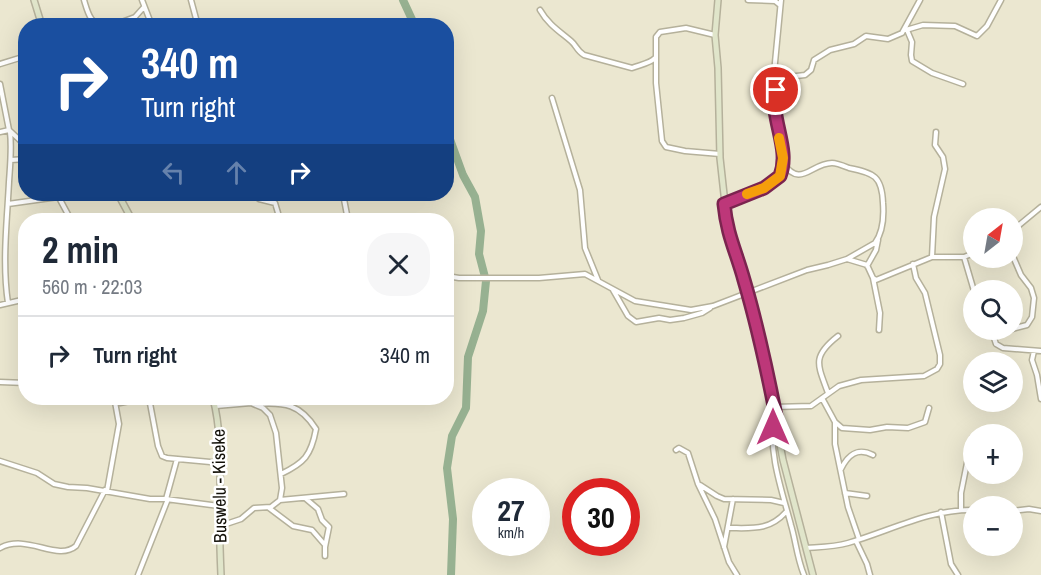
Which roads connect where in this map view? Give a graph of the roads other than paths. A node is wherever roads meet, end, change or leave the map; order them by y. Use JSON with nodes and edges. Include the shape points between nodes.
{"nodes":[{"id":1,"x":34,"y":0,"type":"edge"},
{"id":2,"x":84,"y":0,"type":"edge"},
{"id":3,"x":142,"y":0,"type":"edge"},
{"id":4,"x":191,"y":0,"type":"edge"},
{"id":5,"x":719,"y":0,"type":"edge"},
{"id":6,"x":748,"y":0,"type":"edge"},
{"id":7,"x":920,"y":0,"type":"edge"},
{"id":8,"x":1001,"y":0,"type":"edge"},
{"id":9,"x":780,"y":2,"type":"edge"},
{"id":10,"x":144,"y":7,"type":"junction"},
{"id":11,"x":540,"y":10,"type":"dead end"},
{"id":12,"x":40,"y":18,"type":"edge"},
{"id":13,"x":90,"y":18,"type":"edge"},
{"id":14,"x":133,"y":18,"type":"edge"},
{"id":15,"x":149,"y":18,"type":"edge"},
{"id":16,"x":196,"y":18,"type":"edge"},
{"id":17,"x":906,"y":30,"type":"junction"},
{"id":18,"x":715,"y":34,"type":"junction"},
{"id":19,"x":656,"y":57,"type":"junction"},
{"id":20,"x":18,"y":58,"type":"edge"},
{"id":21,"x":0,"y":64,"type":"edge"},
{"id":22,"x":0,"y":84,"type":"edge"},
{"id":23,"x":778,"y":84,"type":"junction"},
{"id":24,"x":963,"y":84,"type":"dead end"},
{"id":25,"x":552,"y":98,"type":"dead end"},
{"id":26,"x":10,"y":131,"type":"junction"},
{"id":27,"x":0,"y":132,"type":"edge"},
{"id":28,"x":936,"y":132,"type":"dead end"},
{"id":29,"x":18,"y":138,"type":"edge"},
{"id":30,"x":720,"y":154,"type":"junction"},
{"id":31,"x":10,"y":160,"type":"junction"},
{"id":32,"x":18,"y":160,"type":"edge"},
{"id":33,"x":783,"y":163,"type":"junction"},
{"id":34,"x":25,"y":201,"type":"edge"},
{"id":35,"x":267,"y":201,"type":"edge"},
{"id":36,"x":8,"y":204,"type":"junction"},
{"id":37,"x":724,"y":204,"type":"junction"},
{"id":38,"x":1041,"y":207,"type":"edge"},
{"id":39,"x":278,"y":213,"type":"edge"},
{"id":40,"x":1023,"y":222,"type":"edge"},
{"id":41,"x":3,"y":229,"type":"edge"},
{"id":42,"x":878,"y":240,"type":"junction"},
{"id":43,"x":932,"y":257,"type":"junction"},
{"id":44,"x":963,"y":257,"type":"edge"},
{"id":45,"x":847,"y":259,"type":"junction"},
{"id":46,"x":913,"y":264,"type":"junction"},
{"id":47,"x":867,"y":266,"type":"junction"},
{"id":48,"x":1017,"y":268,"type":"edge"},
{"id":49,"x":454,"y":277,"type":"edge"},
{"id":50,"x":873,"y":278,"type":"junction"},
{"id":51,"x":598,"y":280,"type":"junction"},
{"id":52,"x":610,"y":287,"type":"junction"},
{"id":53,"x":748,"y":293,"type":"junction"},
{"id":54,"x":18,"y":301,"type":"edge"},
{"id":55,"x":8,"y":303,"type":"junction"},
{"id":56,"x":0,"y":305,"type":"edge"},
{"id":57,"x":713,"y":306,"type":"junction"},
{"id":58,"x":1023,"y":326,"type":"edge"},
{"id":59,"x":879,"y":330,"type":"dead end"},
{"id":60,"x":838,"y":336,"type":"dead end"},
{"id":61,"x":995,"y":340,"type":"edge"},
{"id":62,"x":1034,"y":351,"type":"junction"},
{"id":63,"x":1041,"y":351,"type":"edge"},
{"id":64,"x":0,"y":382,"type":"edge"},
{"id":65,"x":18,"y":383,"type":"edge"},
{"id":66,"x":828,"y":393,"type":"junction"},
{"id":67,"x":822,"y":398,"type":"junction"},
{"id":68,"x":1041,"y":399,"type":"edge"},
{"id":69,"x":115,"y":405,"type":"edge"},
{"id":70,"x":150,"y":405,"type":"edge"},
{"id":71,"x":226,"y":405,"type":"edge"},
{"id":72,"x":257,"y":405,"type":"edge"},
{"id":73,"x":291,"y":405,"type":"edge"},
{"id":74,"x":216,"y":406,"type":"joint"},
{"id":75,"x":774,"y":407,"type":"junction"},
{"id":76,"x":929,"y":408,"type":"dead end"},
{"id":77,"x":776,"y":416,"type":"junction"},
{"id":78,"x":835,"y":422,"type":"junction"},
{"id":79,"x":676,"y":450,"type":"dead end"},
{"id":80,"x":873,"y":455,"type":"dead end"},
{"id":81,"x":177,"y":459,"type":"junction"},
{"id":82,"x":0,"y":461,"type":"edge"},
{"id":83,"x":221,"y":463,"type":"junction"},
{"id":84,"x":841,"y":470,"type":"junction"},
{"id":85,"x":281,"y":474,"type":"junction"},
{"id":86,"x":963,"y":482,"type":"edge"},
{"id":87,"x":698,"y":484,"type":"junction"},
{"id":88,"x":106,"y":490,"type":"junction"},
{"id":89,"x":845,"y":493,"type":"junction"},
{"id":90,"x":344,"y":494,"type":"dead end"},
{"id":91,"x":867,"y":496,"type":"dead end"},
{"id":92,"x":306,"y":498,"type":"junction"},
{"id":93,"x":167,"y":499,"type":"junction"},
{"id":94,"x":733,"y":499,"type":"junction"},
{"id":95,"x":279,"y":500,"type":"junction"},
{"id":96,"x":785,"y":504,"type":"junction"},
{"id":97,"x":219,"y":507,"type":"junction"},
{"id":98,"x":268,"y":507,"type":"junction"},
{"id":99,"x":962,"y":510,"type":"joint"},
{"id":100,"x":1023,"y":510,"type":"edge"},
{"id":101,"x":787,"y":511,"type":"junction"},
{"id":102,"x":1041,"y":511,"type":"edge"},
{"id":103,"x":941,"y":512,"type":"junction"},
{"id":104,"x":219,"y":526,"type":"junction"},
{"id":105,"x":728,"y":528,"type":"junction"},
{"id":106,"x":857,"y":540,"type":"junction"},
{"id":107,"x":325,"y":545,"type":"junction"},
{"id":108,"x":723,"y":547,"type":"junction"},
{"id":109,"x":0,"y":548,"type":"edge"},
{"id":110,"x":805,"y":549,"type":"junction"},
{"id":111,"x":325,"y":556,"type":"dead end"},
{"id":112,"x":138,"y":575,"type":"edge"},
{"id":113,"x":221,"y":575,"type":"edge"},
{"id":114,"x":737,"y":575,"type":"edge"},
{"id":115,"x":804,"y":575,"type":"edge"},
{"id":116,"x":813,"y":575,"type":"edge"},
{"id":117,"x":870,"y":575,"type":"edge"},
{"id":118,"x":958,"y":575,"type":"edge"}],
"edges":[{"from":1,"to":12,"type":"street"},
{"from":2,"to":13,"type":"street"},
{"from":3,"to":10,"type":"street"},
{"from":4,"to":16,"type":"street"},
{"from":5,"to":18,"type":"street"},
{"from":6,"to":9,"type":"street"},
{"from":7,"to":17,"type":"street"},
{"from":8,"to":17,"type":"street","via":[[977,36],[955,26],[923,25]]},
{"from":9,"to":23,"type":"street","via":[[774,73]]},
{"from":10,"to":14,"type":"street"},
{"from":10,"to":15,"type":"street"},
{"from":11,"to":19,"type":"street","via":[[579,53],[632,68]]},
{"from":17,"to":23,"type":"street","via":[[891,39],[866,36],[854,44],[830,50],[813,62],[808,74],[783,79]]},
{"from":17,"to":24,"type":"street","via":[[912,42],[911,60],[932,73]]},
{"from":18,"to":19,"type":"street","via":[[686,28],[660,32],[656,37]]},
{"from":18,"to":30,"type":"street"},
{"from":19,"to":30,"type":"street","via":[[664,144],[668,148]]},
{"from":20,"to":21,"type":"street"},
{"from":22,"to":26,"type":"street"},
{"from":23,"to":33,"type":"street","via":[[774,107]]},
{"from":25,"to":51,"type":"street","via":[[580,190],[585,248]]},
{"from":26,"to":27,"type":"street"},
{"from":26,"to":29,"type":"street"},
{"from":26,"to":31,"type":"street"},
{"from":28,"to":43,"type":"street","via":[[935,145],[945,169],[934,217]]},
{"from":30,"to":37,"type":"street"},
{"from":31,"to":32,"type":"street"},
{"from":31,"to":36,"type":"street"},
{"from":33,"to":37,"type":"street","via":[[777,180]]},
{"from":33,"to":42,"type":"street","via":[[798,175],[833,163],[878,178],[884,203]]},
{"from":34,"to":36,"type":"street"},
{"from":35,"to":39,"type":"street","via":[[275,203]]},
{"from":36,"to":41,"type":"street"},
{"from":37,"to":53,"type":"street","via":[[728,231]]},
{"from":38,"to":40,"type":"street"},
{"from":41,"to":55,"type":"street"},
{"from":42,"to":45,"type":"street"},
{"from":42,"to":47,"type":"street"},
{"from":43,"to":44,"type":"street"},
{"from":43,"to":46,"type":"street"},
{"from":45,"to":47,"type":"street"},
{"from":45,"to":53,"type":"street"},
{"from":46,"to":50,"type":"street","via":[[881,279]]},
{"from":46,"to":66,"type":"street","via":[[925,293],[940,355],[937,369],[924,376],[845,383]]},
{"from":47,"to":50,"type":"street"},
{"from":48,"to":58,"type":"street","via":[[1031,288],[1034,307],[1032,317]]},
{"from":49,"to":51,"type":"street","via":[[585,274]]},
{"from":50,"to":59,"type":"street"},
{"from":51,"to":52,"type":"street"},
{"from":52,"to":57,"type":"street","via":[[635,301],[685,310]]},
{"from":52,"to":57,"type":"street","via":[[636,322],[684,318]]},
{"from":53,"to":57,"type":"street"},
{"from":53,"to":75,"type":"street"},
{"from":54,"to":55,"type":"street"},
{"from":55,"to":56,"type":"street"},
{"from":60,"to":66,"type":"street","via":[[819,358]]},
{"from":61,"to":62,"type":"street","via":[[999,347]]},
{"from":62,"to":63,"type":"street"},
{"from":62,"to":68,"type":"street","via":[[1032,360]]},
{"from":64,"to":65,"type":"street"},
{"from":66,"to":67,"type":"street"},
{"from":67,"to":75,"type":"street","via":[[807,407]]},
{"from":67,"to":78,"type":"street"},
{"from":69,"to":88,"type":"street","via":[[118,424]]},
{"from":70,"to":81,"type":"street","via":[[160,453]]},
{"from":71,"to":74,"type":"street"},
{"from":72,"to":85,"type":"street","via":[[274,423]]},
{"from":73,"to":85,"type":"street","via":[[312,423],[316,432],[302,463]]},
{"from":74,"to":83,"type":"street","name":"Buswelu - Kiseke"},
{"from":75,"to":77,"type":"street"},
{"from":76,"to":78,"type":"street","via":[[925,422],[908,428],[845,428]]},
{"from":77,"to":96,"type":"street","via":[[776,470]]},
{"from":77,"to":110,"type":"street"},
{"from":78,"to":84,"type":"street","via":[[833,435]]},
{"from":79,"to":87,"type":"street","via":[[687,453]]},
{"from":80,"to":84,"type":"street","via":[[855,452]]},
{"from":81,"to":83,"type":"street"},
{"from":81,"to":93,"type":"street"},
{"from":82,"to":88,"type":"street","via":[[37,473],[54,484]]},
{"from":83,"to":97,"type":"street","name":"Buswelu - Kiseke"},
{"from":84,"to":89,"type":"street"},
{"from":85,"to":95,"type":"street"},
{"from":86,"to":99,"type":"street"},
{"from":87,"to":94,"type":"street","via":[[717,496]]},
{"from":87,"to":108,"type":"street"},
{"from":88,"to":93,"type":"street"},
{"from":88,"to":109,"type":"street","via":[[71,550],[59,552],[16,543]]},
{"from":89,"to":91,"type":"street"},
{"from":89,"to":106,"type":"street"},
{"from":90,"to":92,"type":"street"},
{"from":92,"to":95,"type":"street"},
{"from":92,"to":107,"type":"street","via":[[329,527]]},
{"from":93,"to":97,"type":"street"},
{"from":93,"to":112,"type":"street"},
{"from":94,"to":96,"type":"street"},
{"from":94,"to":105,"type":"street"},
{"from":95,"to":98,"type":"street"},
{"from":96,"to":101,"type":"street"},
{"from":97,"to":104,"type":"street","name":"Buswelu - Kiseke"},
{"from":98,"to":104,"type":"street","via":[[254,508],[241,519]]},
{"from":98,"to":107,"type":"street","via":[[293,526],[312,530]]},
{"from":99,"to":103,"type":"street"},
{"from":100,"to":102,"type":"street"},
{"from":101,"to":105,"type":"street","via":[[769,526]]},
{"from":101,"to":115,"type":"street"},
{"from":103,"to":106,"type":"street"},
{"from":103,"to":118,"type":"street","via":[[951,564]]},
{"from":104,"to":113,"type":"street","name":"Buswelu - Kiseke"},
{"from":105,"to":108,"type":"street"},
{"from":106,"to":110,"type":"street","via":[[840,546]]},
{"from":106,"to":117,"type":"street"},
{"from":107,"to":111,"type":"street"},
{"from":108,"to":114,"type":"street"},
{"from":110,"to":116,"type":"street"}]}
